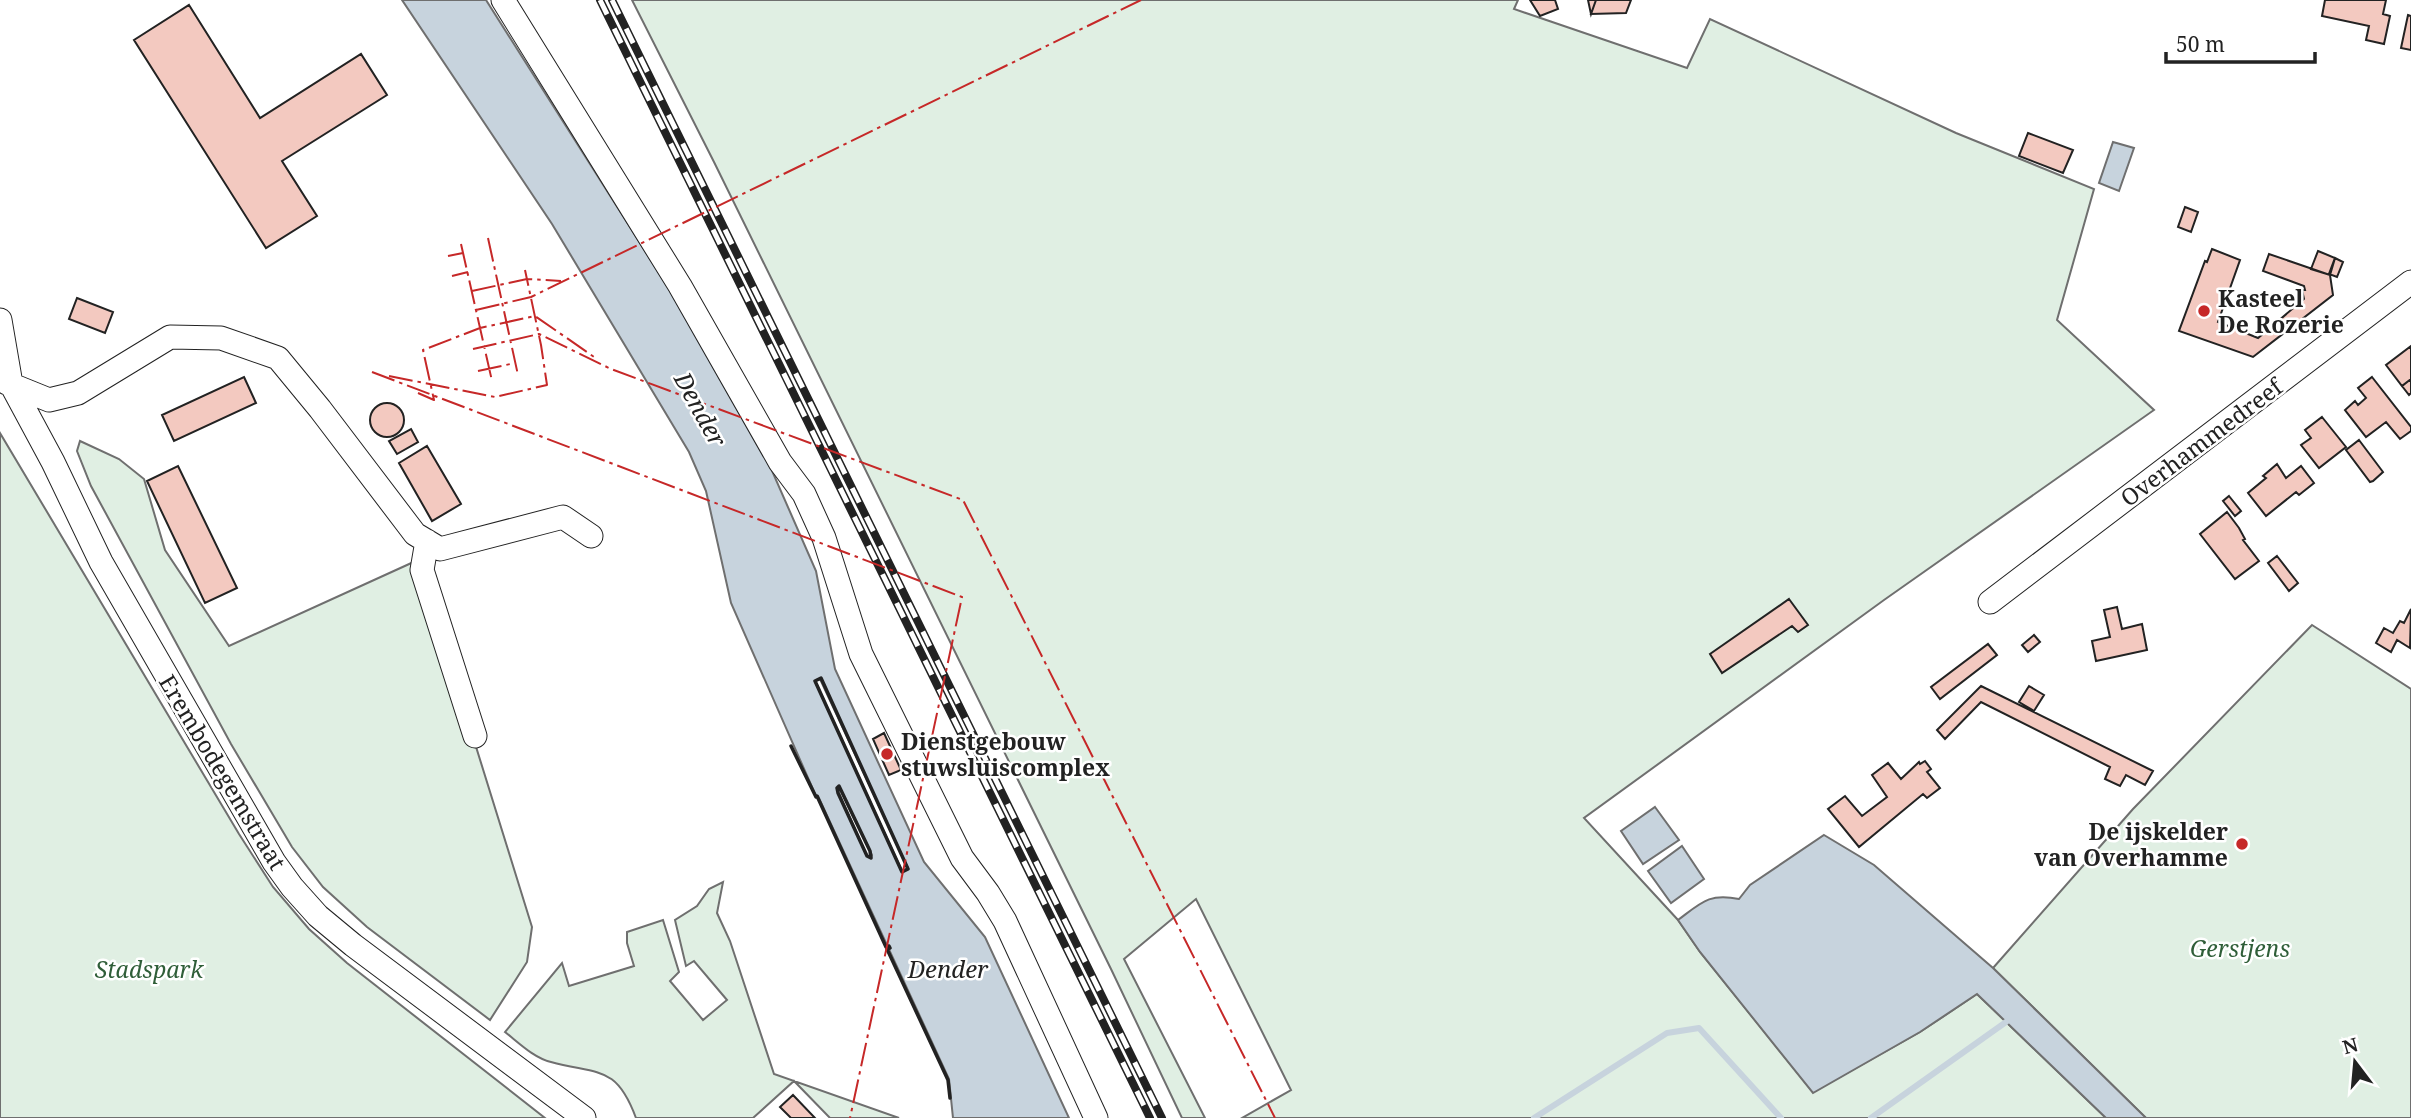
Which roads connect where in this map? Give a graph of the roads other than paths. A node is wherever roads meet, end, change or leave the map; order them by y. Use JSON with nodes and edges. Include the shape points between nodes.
{"nodes":[{"id":1,"x":503,"y":0,"type":"edge"},
{"id":2,"x":2411,"y":282,"type":"edge"},
{"id":3,"x":0,"y":320,"type":"edge"},
{"id":4,"x":6,"y":383,"type":"edge"},
{"id":5,"x":592,"y":536,"type":"dead end"},
{"id":6,"x":427,"y":541,"type":"junction"},
{"id":7,"x":1990,"y":601,"type":"dead end"},
{"id":8,"x":475,"y":736,"type":"dead end"},
{"id":9,"x":584,"y":1118,"type":"edge"},
{"id":10,"x":1096,"y":1118,"type":"edge"}],
"edges":[{"from":1,"to":10,"type":"street","via":[[804,494],[824,538],[861,654],[962,858],[1005,921]]},
{"from":2,"to":7,"type":"street","name":"Overhammedreef"},
{"from":3,"to":4,"type":"street","name":"Erembodegemstraat"},
{"from":4,"to":6,"type":"street","via":[[49,400],[78,393],[170,337],[221,338],[278,358],[415,534]]},
{"from":4,"to":9,"type":"street","name":"Erembodegemstraat","via":[[54,462],[101,562],[292,887],[353,945]]},
{"from":5,"to":6,"type":"street","via":[[563,517],[440,549]]},
{"from":6,"to":8,"type":"street","via":[[422,570]]}]}
